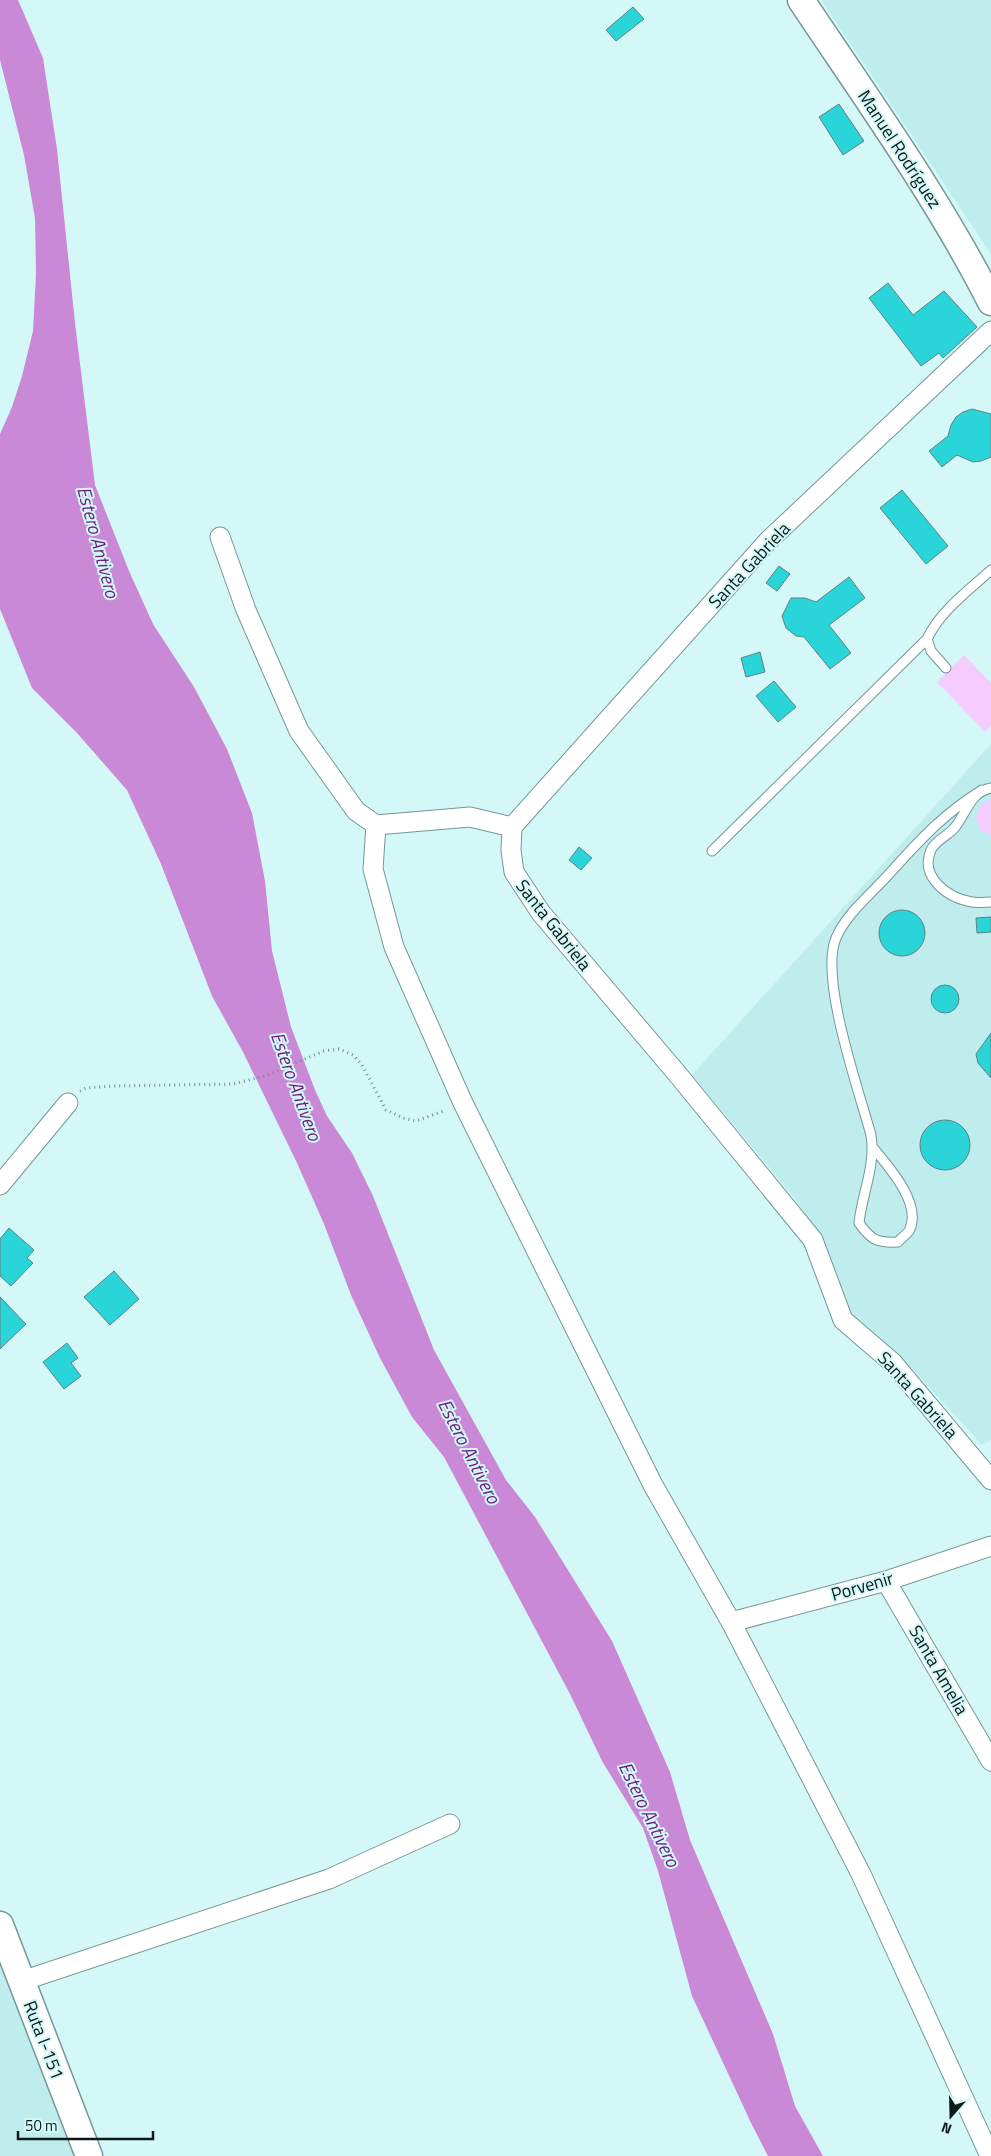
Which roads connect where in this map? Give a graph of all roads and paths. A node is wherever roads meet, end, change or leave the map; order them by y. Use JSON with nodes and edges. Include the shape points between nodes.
{"nodes":[{"id":1,"x":801,"y":0,"type":"edge"},
{"id":2,"x":991,"y":302,"type":"edge"},
{"id":3,"x":991,"y":331,"type":"edge"},
{"id":4,"x":220,"y":537,"type":"dead end"},
{"id":5,"x":991,"y":570,"type":"edge"},
{"id":6,"x":927,"y":639,"type":"junction"},
{"id":7,"x":946,"y":668,"type":"dead end"},
{"id":8,"x":987,"y":789,"type":"edge"},
{"id":9,"x":376,"y":825,"type":"junction"},
{"id":10,"x":512,"y":828,"type":"junction"},
{"id":11,"x":712,"y":851,"type":"dead end"},
{"id":12,"x":991,"y":902,"type":"edge"},
{"id":13,"x":68,"y":1103,"type":"joint"},
{"id":14,"x":464,"y":1103,"type":"junction"},
{"id":15,"x":874,"y":1149,"type":"junction"},
{"id":16,"x":0,"y":1184,"type":"edge"},
{"id":17,"x":991,"y":1480,"type":"edge"},
{"id":18,"x":991,"y":1546,"type":"edge"},
{"id":19,"x":886,"y":1580,"type":"junction"},
{"id":20,"x":732,"y":1622,"type":"junction"},
{"id":21,"x":991,"y":1761,"type":"edge"},
{"id":22,"x":450,"y":1824,"type":"dead end"},
{"id":23,"x":0,"y":1925,"type":"edge"},
{"id":24,"x":22,"y":1981,"type":"junction"},
{"id":25,"x":89,"y":2156,"type":"edge"},
{"id":26,"x":990,"y":2156,"type":"edge"}],
"edges":[{"from":1,"to":2,"type":"street","name":"Manuel Rodríguez","via":[[937,204]]},
{"from":3,"to":10,"type":"street","name":"Santa Gabriela","via":[[768,541]]},
{"from":4,"to":9,"type":"street","via":[[246,610],[299,731],[356,811]]},
{"from":5,"to":6,"type":"lane","via":[[934,625]]},
{"from":6,"to":7,"type":"lane","via":[[931,651]]},
{"from":6,"to":11,"type":"lane"},
{"from":8,"to":12,"type":"lane","via":[[968,806],[955,828],[936,842],[927,862],[934,882],[955,896],[971,902]]},
{"from":8,"to":15,"type":"lane","via":[[956,806],[930,829],[844,924],[833,946],[833,998]]},
{"from":9,"to":10,"type":"street","via":[[470,817]]},
{"from":9,"to":14,"type":"street","via":[[373,869],[394,946]]},
{"from":10,"to":17,"type":"street","name":"Santa Gabriela","via":[[514,872],[541,913],[813,1240],[843,1320],[893,1363]]},
{"from":13,"to":14,"type":"path","via":[[86,1088],[233,1084],[265,1076],[324,1051],[339,1049],[353,1055],[362,1065],[386,1110],[403,1118],[416,1121]]},
{"from":13,"to":16,"type":"street"},
{"from":14,"to":20,"type":"street","via":[[653,1485]]},
{"from":15,"to":15,"type":"lane","via":[[903,1189],[912,1208],[909,1230],[898,1242],[882,1243],[867,1235],[859,1223]]},
{"from":18,"to":19,"type":"street","name":"Porvenir"},
{"from":19,"to":20,"type":"street","name":"Porvenir"},
{"from":19,"to":21,"type":"street","name":"Santa Amelia"},
{"from":20,"to":26,"type":"street","via":[[861,1874]]},
{"from":22,"to":24,"type":"street","via":[[329,1878]]},
{"from":23,"to":24,"type":"street","name":"Ruta I-151"},
{"from":24,"to":25,"type":"street","name":"Ruta I-151"}]}
